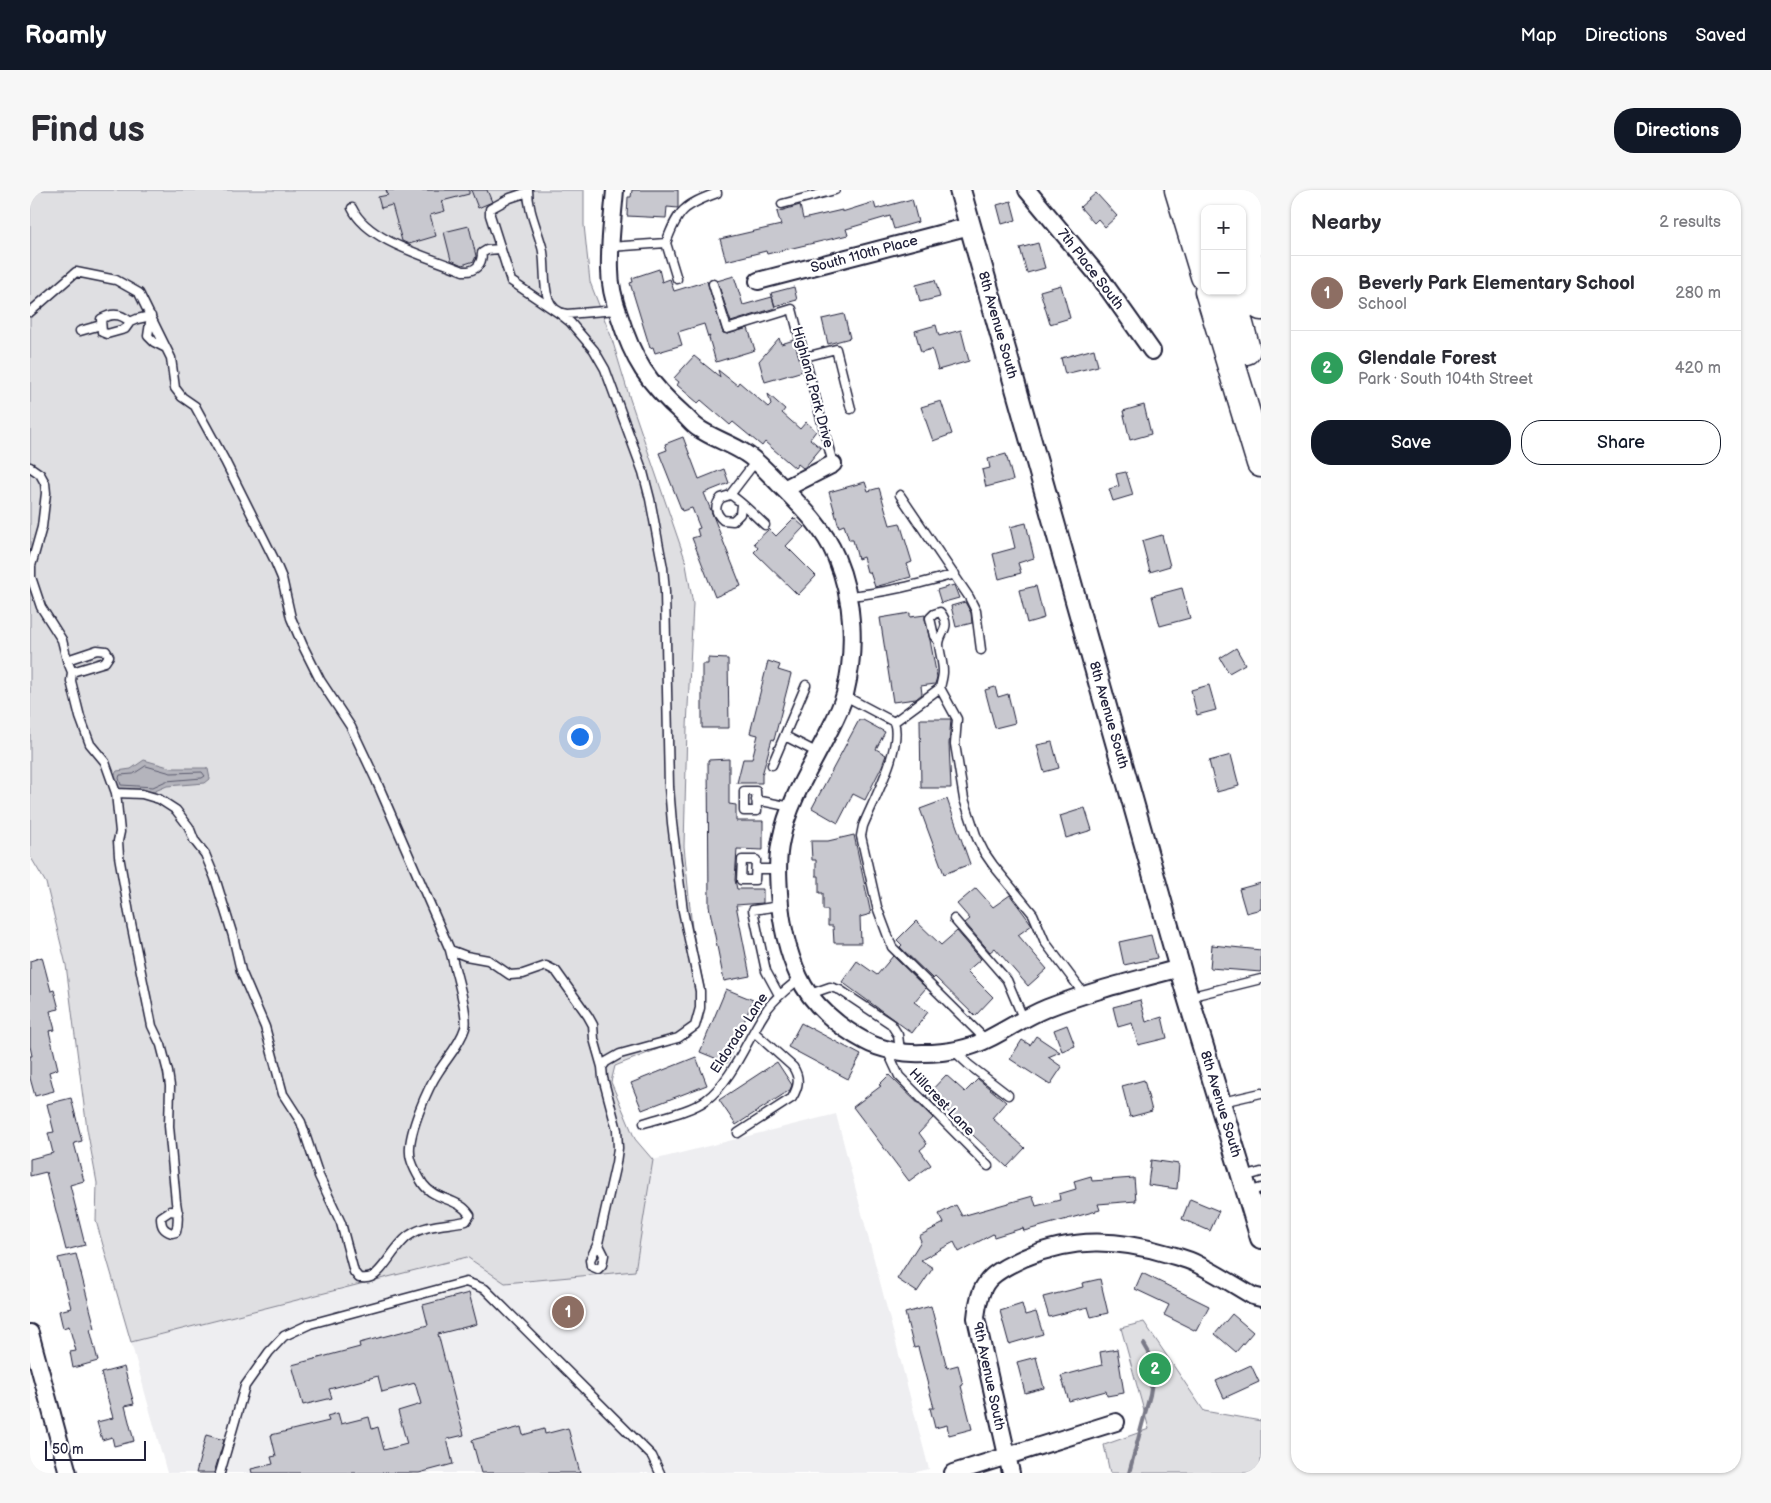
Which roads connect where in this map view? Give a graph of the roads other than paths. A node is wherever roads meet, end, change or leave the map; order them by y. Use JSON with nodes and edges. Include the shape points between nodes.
{"nodes":[{"id":1,"x":615,"y":190,"type":"edge"},
{"id":2,"x":716,"y":190,"type":"edge"},
{"id":3,"x":835,"y":190,"type":"edge"},
{"id":4,"x":960,"y":190,"type":"edge"},
{"id":5,"x":1027,"y":190,"type":"edge"},
{"id":6,"x":1179,"y":190,"type":"edge"},
{"id":7,"x":1204,"y":190,"type":"edge"},
{"id":8,"x":1230,"y":190,"type":"edge"},
{"id":9,"x":1253,"y":190,"type":"edge"},
{"id":10,"x":528,"y":191,"type":"edge"},
{"id":11,"x":782,"y":204,"type":"dead end"},
{"id":12,"x":1208,"y":205,"type":"edge"},
{"id":13,"x":1234,"y":205,"type":"edge"},
{"id":14,"x":352,"y":208,"type":"dead end"},
{"id":15,"x":970,"y":226,"type":"junction"},
{"id":16,"x":1261,"y":240,"type":"edge"},
{"id":17,"x":666,"y":243,"type":"junction"},
{"id":18,"x":610,"y":247,"type":"junction"},
{"id":19,"x":500,"y":249,"type":"junction"},
{"id":20,"x":1246,"y":250,"type":"edge"},
{"id":21,"x":1201,"y":263,"type":"edge"},
{"id":22,"x":677,"y":279,"type":"dead end"},
{"id":23,"x":758,"y":281,"type":"dead end"},
{"id":24,"x":713,"y":284,"type":"dead end"},
{"id":25,"x":1211,"y":295,"type":"edge"},
{"id":26,"x":1231,"y":295,"type":"edge"},
{"id":27,"x":1261,"y":306,"type":"edge"},
{"id":28,"x":617,"y":310,"type":"junction"},
{"id":29,"x":30,"y":312,"type":"edge"},
{"id":30,"x":560,"y":314,"type":"junction"},
{"id":31,"x":151,"y":316,"type":"junction"},
{"id":32,"x":130,"y":322,"type":"junction"},
{"id":33,"x":101,"y":325,"type":"junction"},
{"id":34,"x":80,"y":331,"type":"dead end"},
{"id":35,"x":1152,"y":350,"type":"dead end"},
{"id":36,"x":805,"y":357,"type":"junction"},
{"id":37,"x":1261,"y":407,"type":"edge"},
{"id":38,"x":851,"y":409,"type":"dead end"},
{"id":39,"x":756,"y":461,"type":"junction"},
{"id":40,"x":1261,"y":463,"type":"edge"},
{"id":41,"x":833,"y":464,"type":"joint"},
{"id":42,"x":30,"y":467,"type":"edge"},
{"id":43,"x":784,"y":489,"type":"junction"},
{"id":44,"x":730,"y":495,"type":"junction"},
{"id":45,"x":900,"y":495,"type":"dead end"},
{"id":46,"x":742,"y":505,"type":"junction"},
{"id":47,"x":765,"y":525,"type":"dead end"},
{"id":48,"x":955,"y":574,"type":"junction"},
{"id":49,"x":848,"y":596,"type":"junction"},
{"id":50,"x":939,"y":642,"type":"dead end"},
{"id":51,"x":981,"y":650,"type":"dead end"},
{"id":52,"x":67,"y":660,"type":"junction"},
{"id":53,"x":72,"y":672,"type":"junction"},
{"id":54,"x":806,"y":684,"type":"dead end"},
{"id":55,"x":940,"y":688,"type":"junction"},
{"id":56,"x":844,"y":696,"type":"junction"},
{"id":57,"x":894,"y":722,"type":"junction"},
{"id":58,"x":785,"y":736,"type":"junction"},
{"id":59,"x":818,"y":753,"type":"junction"},
{"id":60,"x":772,"y":765,"type":"dead end"},
{"id":61,"x":116,"y":793,"type":"junction"},
{"id":62,"x":756,"y":800,"type":"dead end"},
{"id":63,"x":791,"y":807,"type":"junction"},
{"id":64,"x":756,"y":869,"type":"dead end"},
{"id":65,"x":778,"y":869,"type":"junction"},
{"id":66,"x":780,"y":906,"type":"junction"},
{"id":67,"x":954,"y":919,"type":"dead end"},
{"id":68,"x":450,"y":950,"type":"junction"},
{"id":69,"x":1180,"y":968,"type":"junction"},
{"id":70,"x":800,"y":979,"type":"junction"},
{"id":71,"x":1261,"y":979,"type":"edge"},
{"id":72,"x":810,"y":994,"type":"junction"},
{"id":73,"x":1084,"y":994,"type":"junction"},
{"id":74,"x":780,"y":995,"type":"junction"},
{"id":75,"x":1188,"y":997,"type":"junction"},
{"id":76,"x":1023,"y":1018,"type":"junction"},
{"id":77,"x":754,"y":1032,"type":"junction"},
{"id":78,"x":986,"y":1040,"type":"junction"},
{"id":79,"x":893,"y":1050,"type":"junction"},
{"id":80,"x":953,"y":1050,"type":"junction"},
{"id":81,"x":602,"y":1067,"type":"junction"},
{"id":82,"x":1261,"y":1093,"type":"edge"},
{"id":83,"x":1008,"y":1095,"type":"dead end"},
{"id":84,"x":1221,"y":1102,"type":"junction"},
{"id":85,"x":644,"y":1123,"type":"dead end"},
{"id":86,"x":738,"y":1134,"type":"dead end"},
{"id":87,"x":988,"y":1166,"type":"dead end"},
{"id":88,"x":1253,"y":1182,"type":"edge"},
{"id":89,"x":178,"y":1212,"type":"dead end"},
{"id":90,"x":1261,"y":1238,"type":"edge"},
{"id":91,"x":598,"y":1243,"type":"dead end"},
{"id":92,"x":1261,"y":1298,"type":"edge"},
{"id":93,"x":30,"y":1334,"type":"edge"},
{"id":94,"x":1116,"y":1422,"type":"dead end"},
{"id":95,"x":1006,"y":1457,"type":"junction"},
{"id":96,"x":68,"y":1473,"type":"edge"},
{"id":97,"x":220,"y":1473,"type":"edge"},
{"id":98,"x":660,"y":1473,"type":"edge"},
{"id":99,"x":953,"y":1473,"type":"edge"},
{"id":100,"x":1011,"y":1473,"type":"edge"}],
"edges":[{"from":1,"to":18,"type":"street"},
{"from":2,"to":17,"type":"lane","via":[[717,193],[682,210]]},
{"from":3,"to":11,"type":"lane"},
{"from":4,"to":15,"type":"street","name":"8th Avenue South"},
{"from":5,"to":35,"type":"street","name":"7th Place South","via":[[1100,279]]},
{"from":6,"to":21,"type":"highway"},
{"from":7,"to":12,"type":"highway"},
{"from":8,"to":13,"type":"highway"},
{"from":9,"to":16,"type":"highway"},
{"from":10,"to":19,"type":"lane","via":[[490,209]]},
{"from":10,"to":30,"type":"lane","via":[[531,213],[543,249],[546,291]]},
{"from":14,"to":19,"type":"lane","via":[[374,233],[398,246],[463,271],[472,270],[480,264],[482,253],[487,250]]},
{"from":15,"to":23,"type":"street","name":"South 110th Place"},
{"from":15,"to":69,"type":"street","name":"8th Avenue South"},
{"from":17,"to":18,"type":"lane"},
{"from":17,"to":22,"type":"lane"},
{"from":18,"to":28,"type":"street","via":[[610,273]]},
{"from":19,"to":30,"type":"lane","via":[[511,282]]},
{"from":20,"to":27,"type":"highway"},
{"from":24,"to":36,"type":"lane","name":"Highland Park Drive","via":[[727,329],[792,309]]},
{"from":25,"to":40,"type":"highway"},
{"from":26,"to":37,"type":"highway"},
{"from":28,"to":30,"type":"lane"},
{"from":28,"to":39,"type":"street","via":[[628,345],[663,397],[697,428]]},
{"from":29,"to":31,"type":"lane","via":[[76,272],[123,283],[139,292]]},
{"from":30,"to":81,"type":"lane","via":[[594,350],[605,369],[652,507],[665,592],[672,823],[684,911],[700,991],[695,1026],[678,1038],[620,1054]]},
{"from":31,"to":32,"type":"lane"},
{"from":31,"to":68,"type":"lane","via":[[171,358],[175,388],[194,406],[261,532],[282,578],[303,646],[355,736]]},
{"from":32,"to":33,"type":"lane","via":[[126,317],[112,314],[101,319]]},
{"from":32,"to":33,"type":"lane","via":[[125,329],[107,334],[102,332]]},
{"from":33,"to":34,"type":"lane"},
{"from":36,"to":38,"type":"lane","via":[[836,349]]},
{"from":36,"to":41,"type":"lane","name":"Highland Park Drive"},
{"from":39,"to":43,"type":"street"},
{"from":39,"to":44,"type":"lane"},
{"from":41,"to":43,"type":"street","name":"Highland Park Drive"},
{"from":42,"to":52,"type":"lane","via":[[40,474],[46,494],[31,578],[41,607],[62,640]]},
{"from":43,"to":49,"type":"street","via":[[816,522],[832,548]]},
{"from":44,"to":46,"type":"lane"},
{"from":44,"to":46,"type":"lane","via":[[717,502],[716,512],[722,520],[737,519]]},
{"from":45,"to":48,"type":"lane"},
{"from":46,"to":47,"type":"lane"},
{"from":48,"to":49,"type":"lane","via":[[905,588]]},
{"from":48,"to":51,"type":"lane","via":[[976,611]]},
{"from":49,"to":56,"type":"street","via":[[852,652]]},
{"from":50,"to":55,"type":"lane","via":[[943,673]]},
{"from":52,"to":53,"type":"lane"},
{"from":52,"to":53,"type":"lane","via":[[97,650],[106,651],[109,656],[105,662]]},
{"from":53,"to":61,"type":"lane","via":[[71,681],[80,717],[90,744],[105,762]]},
{"from":54,"to":58,"type":"lane"},
{"from":55,"to":57,"type":"lane"},
{"from":55,"to":73,"type":"lane","via":[[957,719],[956,754],[964,799],[977,838],[993,865],[1033,914],[1045,942]]},
{"from":56,"to":57,"type":"lane"},
{"from":56,"to":59,"type":"street"},
{"from":57,"to":78,"type":"lane","via":[[893,756],[861,836],[877,907],[892,947]]},
{"from":58,"to":59,"type":"lane"},
{"from":58,"to":60,"type":"lane"},
{"from":59,"to":63,"type":"street"},
{"from":61,"to":68,"type":"lane","via":[[159,798],[176,810],[204,854],[215,878],[241,971],[265,1027],[283,1094],[301,1122],[340,1223],[354,1272],[359,1278],[377,1274],[410,1234],[466,1221],[470,1215],[457,1202],[432,1192],[424,1185],[410,1154],[410,1138],[425,1095],[459,1042],[465,1026],[464,1008]]},
{"from":61,"to":89,"type":"lane","via":[[119,856],[152,1026],[168,1072],[169,1126]]},
{"from":62,"to":63,"type":"lane"},
{"from":63,"to":65,"type":"street","via":[[780,841]]},
{"from":64,"to":65,"type":"lane"},
{"from":65,"to":66,"type":"street"},
{"from":66,"to":70,"type":"street","via":[[786,942]]},
{"from":66,"to":74,"type":"lane","via":[[753,910],[766,971]]},
{"from":67,"to":76,"type":"lane","via":[[1007,980]]},
{"from":68,"to":81,"type":"lane","via":[[488,960],[510,975],[546,966],[556,971],[593,1025]]},
{"from":69,"to":73,"type":"street"},
{"from":69,"to":75,"type":"street","name":"8th Avenue South"},
{"from":70,"to":72,"type":"street"},
{"from":70,"to":74,"type":"lane","name":"Eldorado Lane"},
{"from":71,"to":75,"type":"lane"},
{"from":72,"to":79,"type":"street","via":[[821,1008],[866,1043]]},
{"from":72,"to":79,"type":"lane","name":"Hillcrest Lane","via":[[830,987],[840,990],[891,1024],[898,1034]]},
{"from":73,"to":76,"type":"street"},
{"from":74,"to":77,"type":"lane","name":"Eldorado Lane"},
{"from":75,"to":84,"type":"street","name":"8th Avenue South"},
{"from":76,"to":78,"type":"street"},
{"from":77,"to":85,"type":"lane","name":"Eldorado Lane","via":[[719,1086],[705,1100]]},
{"from":77,"to":86,"type":"lane","via":[[793,1066],[799,1082],[792,1098]]},
{"from":78,"to":80,"type":"street"},
{"from":79,"to":80,"type":"street","via":[[921,1054]]},
{"from":79,"to":87,"type":"lane","name":"Hillcrest Lane","via":[[899,1076]]},
{"from":80,"to":83,"type":"lane"},
{"from":81,"to":91,"type":"lane","via":[[617,1130],[618,1148]]},
{"from":82,"to":84,"type":"lane"},
{"from":84,"to":88,"type":"street","name":"8th Avenue South"},
{"from":88,"to":90,"type":"street","name":"8th Avenue South"},
{"from":92,"to":95,"type":"street","name":"9th Avenue South","via":[[1195,1263],[1149,1248],[1114,1242],[1063,1246],[1001,1268],[986,1281],[978,1300],[976,1318]]},
{"from":93,"to":96,"type":"street"},
{"from":94,"to":95,"type":"street"},
{"from":95,"to":99,"type":"street"},
{"from":95,"to":100,"type":"street","name":"9th Avenue South"},
{"from":97,"to":98,"type":"lane","via":[[245,1386],[284,1336],[310,1324],[466,1282],[485,1289],[652,1456]]}]}
